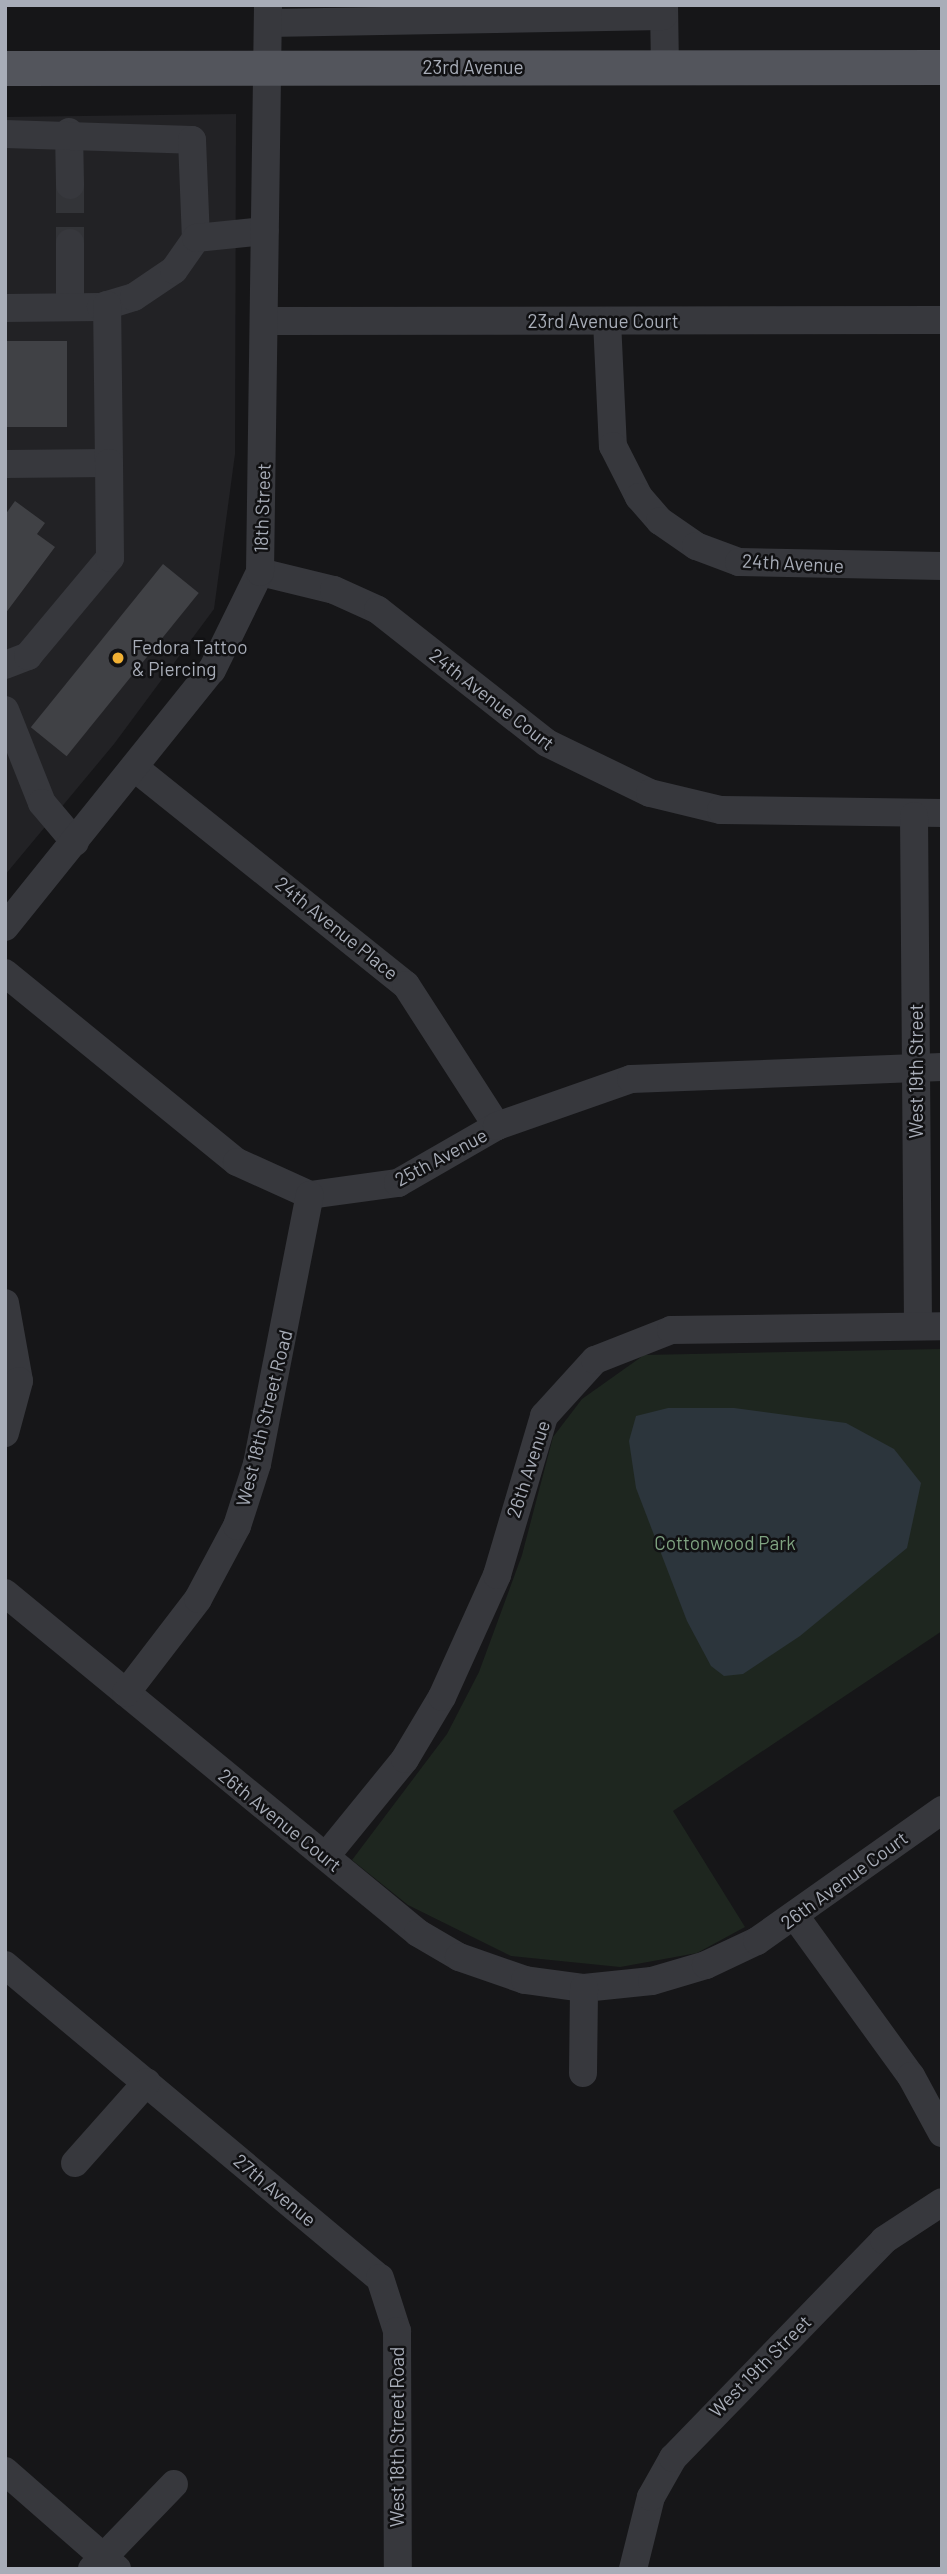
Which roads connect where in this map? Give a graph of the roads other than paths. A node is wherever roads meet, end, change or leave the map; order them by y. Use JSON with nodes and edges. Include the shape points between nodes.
{"nodes":[{"id":1,"x":664,"y":11,"type":"edge"},
{"id":2,"x":268,"y":14,"type":"edge"},
{"id":3,"x":267,"y":67,"type":"junction"},
{"id":4,"x":942,"y":67,"type":"edge"},
{"id":5,"x":5,"y":68,"type":"edge"},
{"id":6,"x":665,"y":68,"type":"junction"},
{"id":7,"x":69,"y":132,"type":"junction"},
{"id":8,"x":5,"y":134,"type":"edge"},
{"id":9,"x":70,"y":185,"type":"tunnel mouth"},
{"id":10,"x":265,"y":231,"type":"junction"},
{"id":11,"x":196,"y":238,"type":"junction"},
{"id":12,"x":70,"y":243,"type":"tunnel mouth"},
{"id":13,"x":107,"y":305,"type":"junction"},
{"id":14,"x":70,"y":307,"type":"junction"},
{"id":15,"x":5,"y":308,"type":"edge"},
{"id":16,"x":942,"y":320,"type":"edge"},
{"id":17,"x":265,"y":321,"type":"junction"},
{"id":18,"x":607,"y":321,"type":"junction"},
{"id":19,"x":109,"y":463,"type":"junction"},
{"id":20,"x":5,"y":464,"type":"edge"},
{"id":21,"x":942,"y":566,"type":"edge"},
{"id":22,"x":260,"y":572,"type":"junction"},
{"id":23,"x":5,"y":665,"type":"edge"},
{"id":24,"x":5,"y":710,"type":"edge"},
{"id":25,"x":135,"y":768,"type":"junction"},
{"id":26,"x":928,"y":814,"type":"edge"},
{"id":27,"x":75,"y":842,"type":"junction"},
{"id":28,"x":5,"y":927,"type":"edge"},
{"id":29,"x":5,"y":973,"type":"edge"},
{"id":30,"x":929,"y":1069,"type":"edge"},
{"id":31,"x":498,"y":1126,"type":"junction"},
{"id":32,"x":310,"y":1195,"type":"junction"},
{"id":33,"x":5,"y":1303,"type":"edge"},
{"id":34,"x":930,"y":1326,"type":"edge"},
{"id":35,"x":5,"y":1433,"type":"edge"},
{"id":36,"x":5,"y":1593,"type":"edge"},
{"id":37,"x":125,"y":1693,"type":"junction"},
{"id":38,"x":942,"y":1810,"type":"edge"},
{"id":39,"x":326,"y":1856,"type":"junction"},
{"id":40,"x":795,"y":1916,"type":"junction"},
{"id":41,"x":5,"y":1965,"type":"edge"},
{"id":42,"x":584,"y":1988,"type":"junction"},
{"id":43,"x":583,"y":2073,"type":"dead end"},
{"id":44,"x":147,"y":2082,"type":"junction"},
{"id":45,"x":942,"y":2133,"type":"edge"},
{"id":46,"x":75,"y":2163,"type":"dead end"},
{"id":47,"x":942,"y":2202,"type":"edge"},
{"id":48,"x":393,"y":2306,"type":"joint"},
{"id":49,"x":5,"y":2471,"type":"edge"},
{"id":50,"x":174,"y":2484,"type":"dead end"},
{"id":51,"x":103,"y":2566,"type":"edge"},
{"id":52,"x":398,"y":2569,"type":"edge"},
{"id":53,"x":633,"y":2569,"type":"edge"}],
"edges":[{"from":1,"to":2,"type":"street"},
{"from":1,"to":6,"type":"street"},
{"from":2,"to":3,"type":"street","name":"18th Street"},
{"from":3,"to":5,"type":"main road","name":"23rd Avenue"},
{"from":3,"to":6,"type":"main road","name":"23rd Avenue"},
{"from":3,"to":10,"type":"street","name":"18th Street"},
{"from":4,"to":6,"type":"main road","name":"23rd Avenue"},
{"from":7,"to":8,"type":"street"},
{"from":7,"to":9,"type":"street"},
{"from":7,"to":11,"type":"street","via":[[192,139]]},
{"from":10,"to":11,"type":"street"},
{"from":10,"to":17,"type":"street","name":"18th Street"},
{"from":11,"to":13,"type":"street","via":[[174,270],[134,297]]},
{"from":12,"to":14,"type":"street"},
{"from":13,"to":14,"type":"street"},
{"from":13,"to":19,"type":"street"},
{"from":14,"to":15,"type":"street"},
{"from":16,"to":18,"type":"street","name":"23rd Avenue Court"},
{"from":17,"to":18,"type":"street","name":"23rd Avenue Court"},
{"from":17,"to":22,"type":"street","name":"18th Street"},
{"from":18,"to":21,"type":"street","name":"24th Avenue","via":[[613,446],[623,471],[660,522],[696,546],[739,562]]},
{"from":19,"to":20,"type":"street"},
{"from":19,"to":23,"type":"street","via":[[110,558],[28,656]]},
{"from":22,"to":25,"type":"street","name":"18th Street","via":[[212,670]]},
{"from":22,"to":26,"type":"street","name":"24th Avenue Court","via":[[334,590],[378,610],[525,728],[629,786],[721,810]]},
{"from":24,"to":27,"type":"street","via":[[42,803]]},
{"from":25,"to":27,"type":"street","name":"18th Street"},
{"from":25,"to":31,"type":"street","name":"24th Avenue Place","via":[[407,985]]},
{"from":26,"to":30,"type":"street","name":"West 19th Street"},
{"from":27,"to":28,"type":"street","name":"18th Street"},
{"from":29,"to":32,"type":"street","via":[[237,1162]]},
{"from":30,"to":31,"type":"street","name":"25th Avenue","via":[[657,1075],[563,1098]]},
{"from":30,"to":34,"type":"street","name":"West 19th Street"},
{"from":31,"to":32,"type":"street","name":"25th Avenue","via":[[398,1183]]},
{"from":32,"to":37,"type":"street","name":"West 18th Street Road","via":[[260,1450],[237,1526],[198,1599]]},
{"from":33,"to":35,"type":"street","via":[[19,1381]]},
{"from":34,"to":39,"type":"street","name":"26th Avenue","via":[[671,1330],[595,1360],[544,1416],[496,1574],[442,1697],[405,1759]]},
{"from":36,"to":37,"type":"street","name":"26th Avenue Court"},
{"from":37,"to":39,"type":"street","name":"26th Avenue Court"},
{"from":38,"to":40,"type":"street","name":"26th Avenue Court"},
{"from":39,"to":42,"type":"street","name":"26th Avenue Court","via":[[418,1933],[459,1958],[525,1980]]},
{"from":40,"to":42,"type":"street","name":"26th Avenue Court","via":[[706,1965],[652,1981]]},
{"from":40,"to":45,"type":"street","via":[[911,2077]]},
{"from":41,"to":44,"type":"street","name":"27th Avenue"},
{"from":42,"to":43,"type":"street"},
{"from":44,"to":46,"type":"street"},
{"from":44,"to":48,"type":"street","name":"27th Avenue","via":[[380,2278]]},
{"from":47,"to":53,"type":"street","name":"West 19th Street","via":[[884,2240],[673,2458],[651,2497]]},
{"from":48,"to":52,"type":"street","name":"West 18th Street Road"},
{"from":49,"to":51,"type":"street"},
{"from":50,"to":51,"type":"street"}]}
